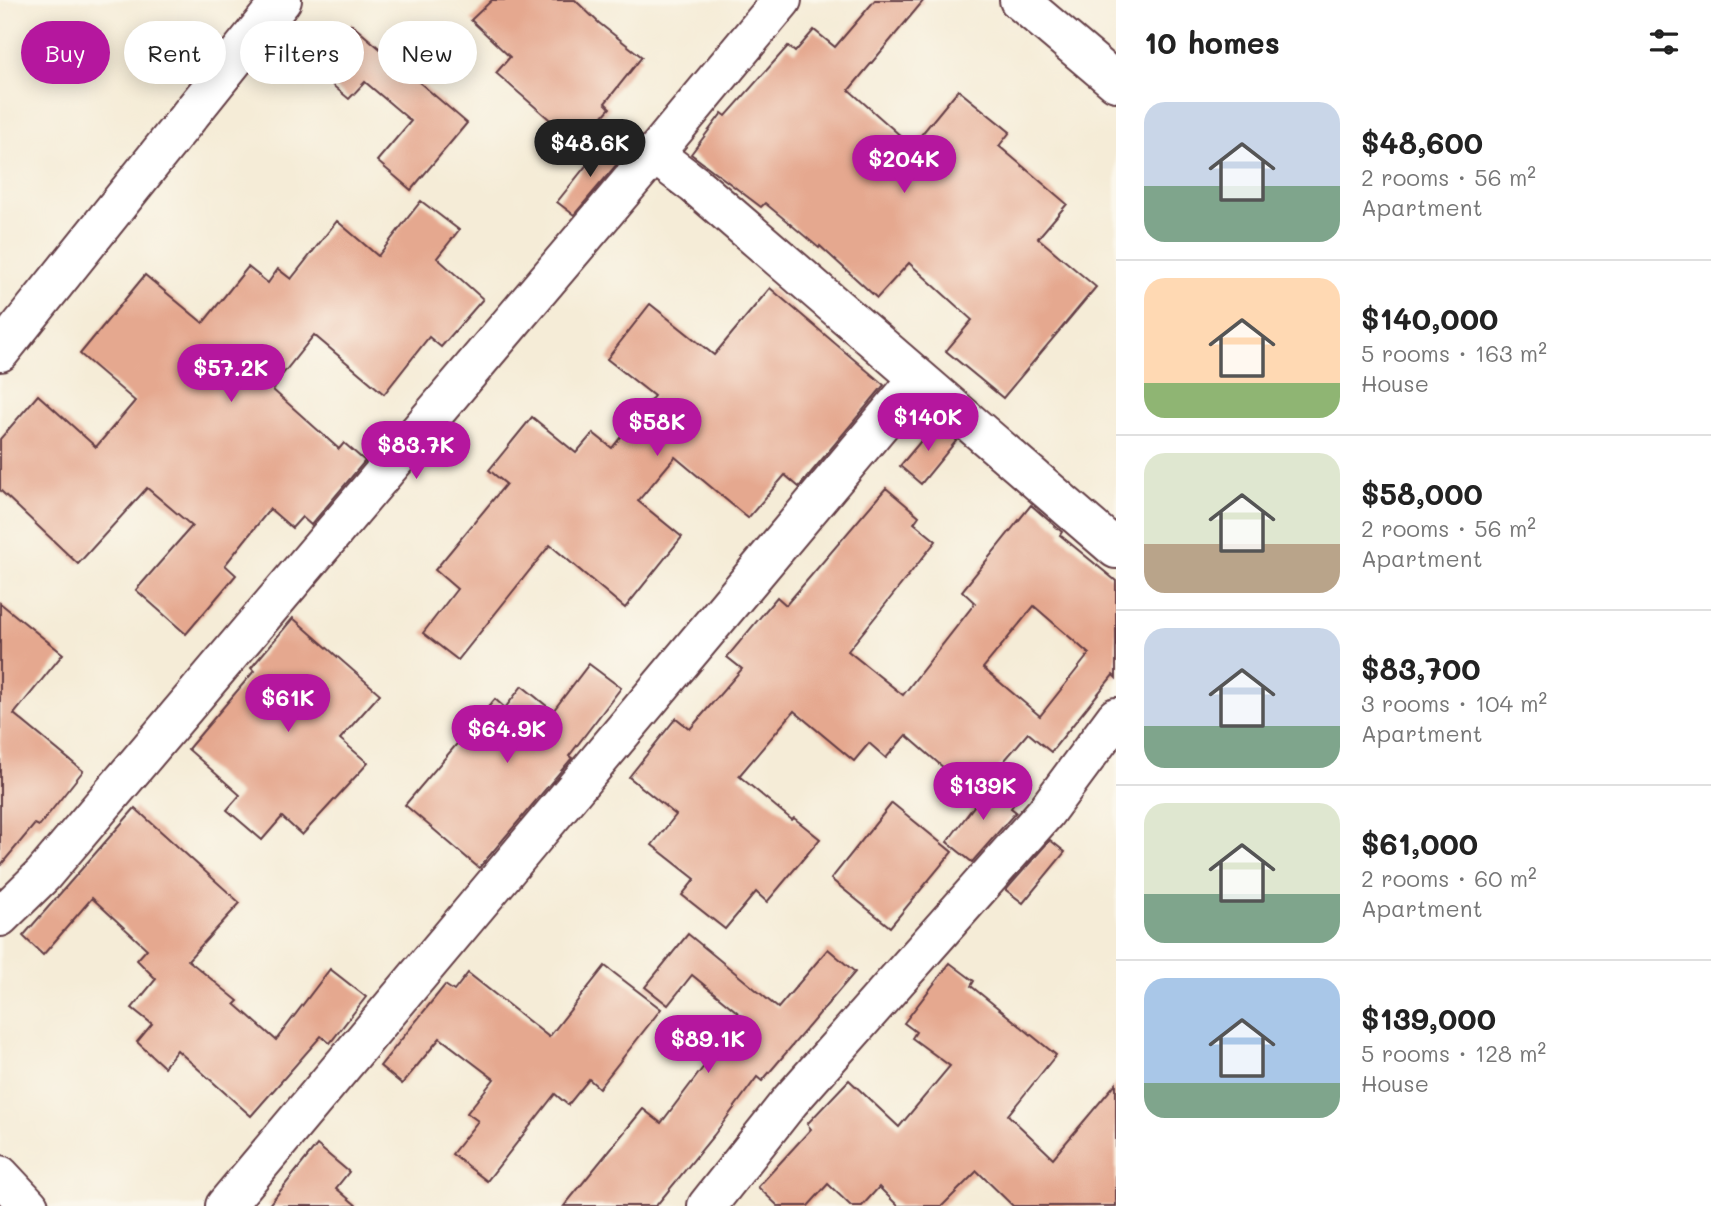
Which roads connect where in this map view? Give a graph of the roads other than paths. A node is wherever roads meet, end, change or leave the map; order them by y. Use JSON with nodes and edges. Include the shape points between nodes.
{"nodes":[{"id":1,"x":282,"y":0,"type":"edge"},
{"id":2,"x":782,"y":0,"type":"edge"},
{"id":3,"x":1019,"y":0,"type":"edge"},
{"id":4,"x":1116,"y":82,"type":"edge"},
{"id":5,"x":654,"y":154,"type":"junction"},
{"id":6,"x":0,"y":352,"type":"edge"},
{"id":7,"x":918,"y":379,"type":"junction"},
{"id":8,"x":1116,"y":549,"type":"edge"},
{"id":9,"x":1116,"y":717,"type":"edge"},
{"id":10,"x":0,"y":917,"type":"edge"},
{"id":11,"x":0,"y":1175,"type":"edge"},
{"id":12,"x":29,"y":1206,"type":"edge"},
{"id":13,"x":225,"y":1206,"type":"edge"},
{"id":14,"x":707,"y":1206,"type":"edge"}],
"edges":[{"from":1,"to":6,"type":"street"},
{"from":2,"to":5,"type":"street"},
{"from":3,"to":4,"type":"street"},
{"from":5,"to":7,"type":"street"},
{"from":5,"to":10,"type":"street","via":[[52,865]]},
{"from":7,"to":8,"type":"street"},
{"from":7,"to":13,"type":"street"},
{"from":9,"to":14,"type":"street","via":[[1045,813],[790,1101]]},
{"from":11,"to":12,"type":"street"}]}
